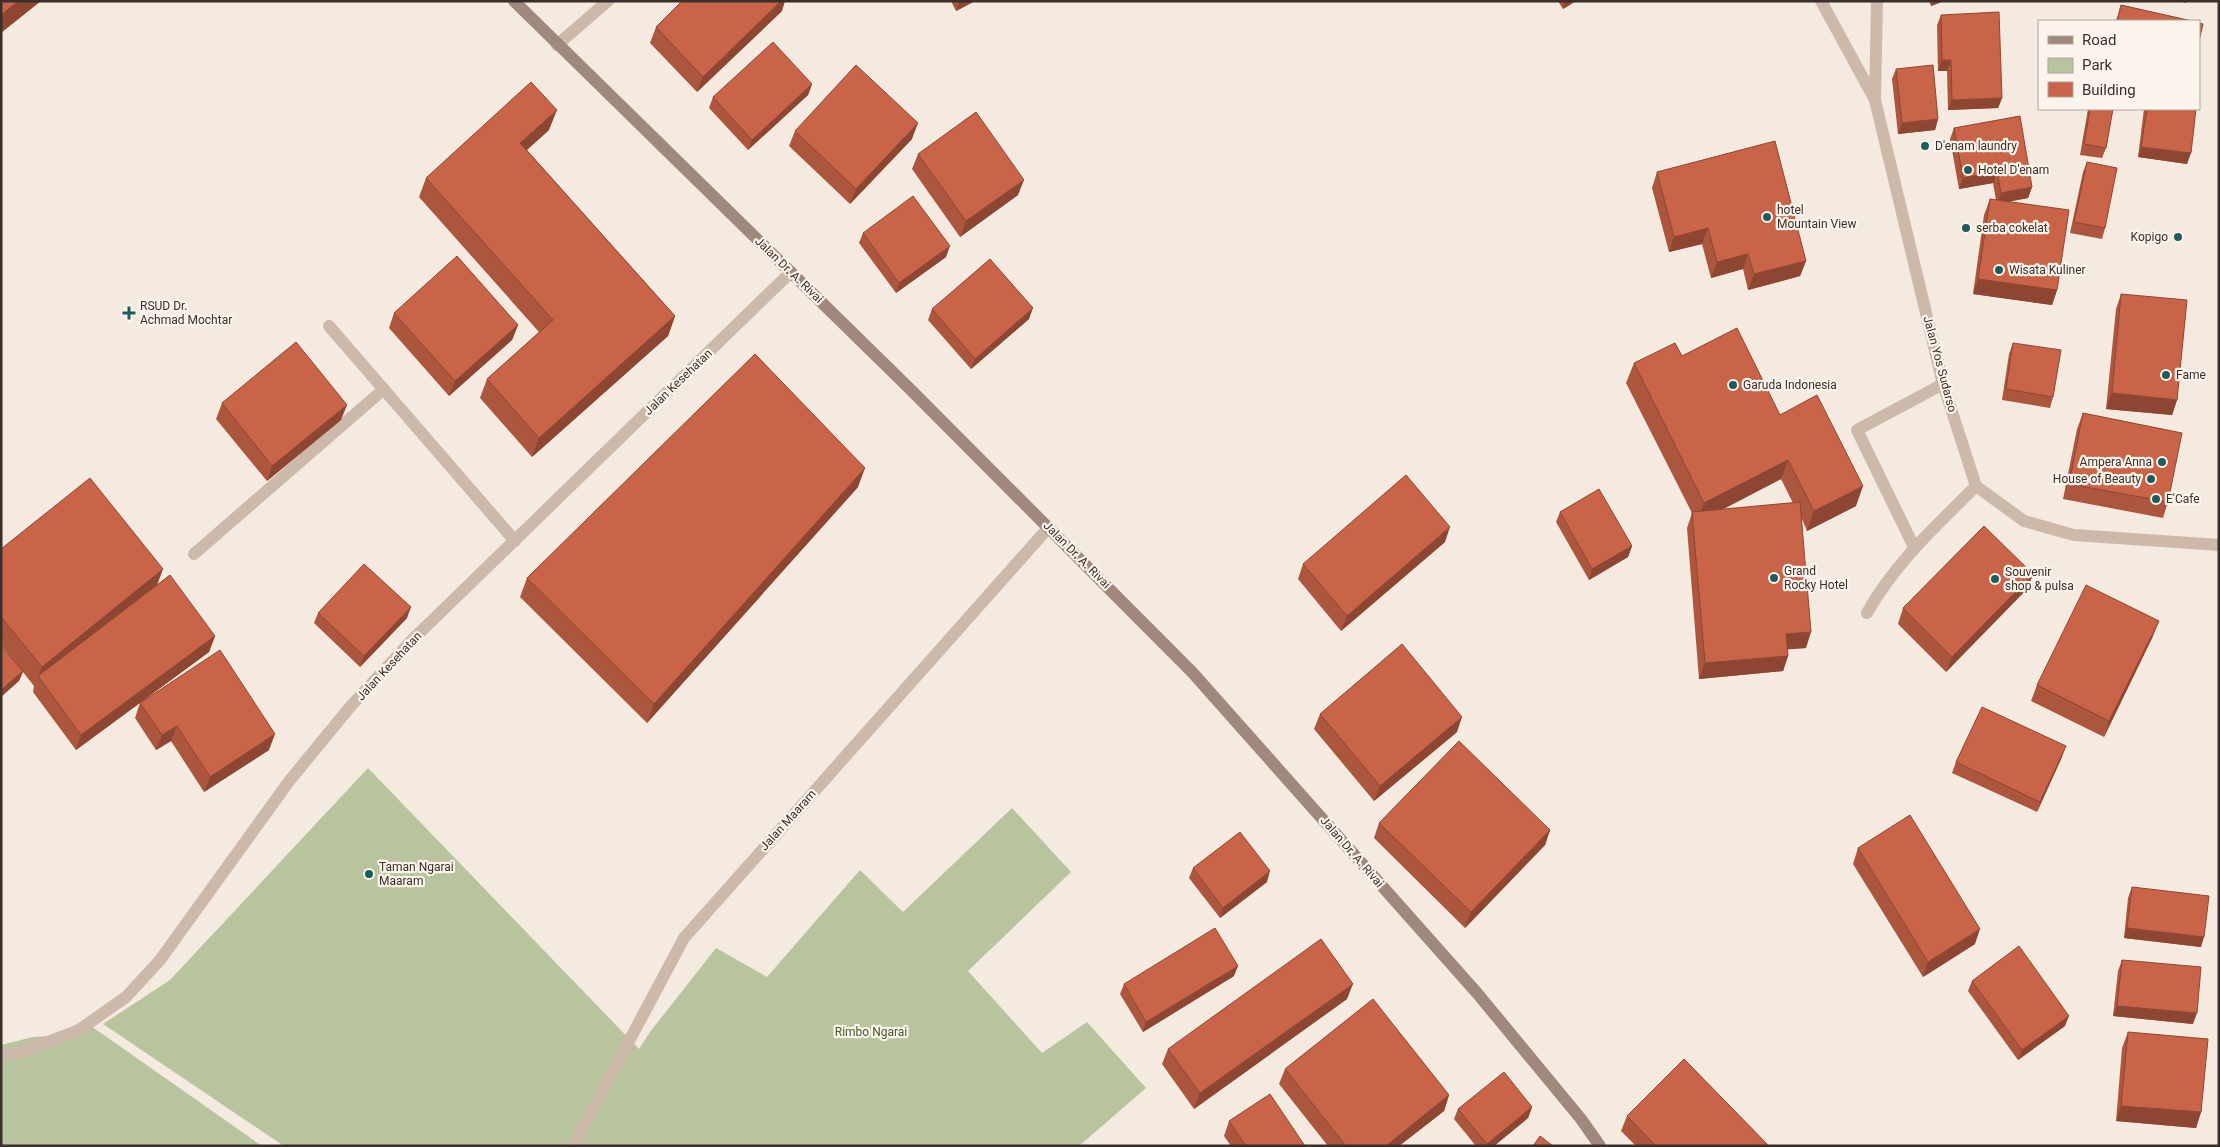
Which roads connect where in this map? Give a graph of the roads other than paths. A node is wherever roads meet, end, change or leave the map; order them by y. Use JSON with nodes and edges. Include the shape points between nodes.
{"nodes":[{"id":1,"x":514,"y":1,"type":"edge"},
{"id":2,"x":608,"y":1,"type":"edge"},
{"id":3,"x":1821,"y":1,"type":"edge"},
{"id":4,"x":1877,"y":1,"type":"edge"},
{"id":5,"x":558,"y":45,"type":"junction"},
{"id":6,"x":1874,"y":100,"type":"junction"},
{"id":7,"x":791,"y":272,"type":"junction"},
{"id":8,"x":329,"y":326,"type":"dead end"},
{"id":9,"x":1943,"y":384,"type":"junction"},
{"id":10,"x":384,"y":389,"type":"junction"},
{"id":11,"x":1976,"y":486,"type":"junction"},
{"id":12,"x":1049,"y":527,"type":"junction"},
{"id":13,"x":515,"y":541,"type":"junction"},
{"id":14,"x":2219,"y":545,"type":"edge"},
{"id":15,"x":1914,"y":547,"type":"junction"},
{"id":16,"x":194,"y":554,"type":"dead end"},
{"id":17,"x":1867,"y":613,"type":"dead end"},
{"id":18,"x":1,"y":1056,"type":"edge"},
{"id":19,"x":573,"y":1146,"type":"edge"},
{"id":20,"x":1600,"y":1146,"type":"edge"}],
"edges":[{"from":1,"to":5,"type":"main road","name":"Jalan Dr. A. Rivai"},
{"from":2,"to":5,"type":"street"},
{"from":3,"to":6,"type":"street","name":"Jalan Yos Sudarso"},
{"from":4,"to":6,"type":"street"},
{"from":5,"to":7,"type":"main road","name":"Jalan Dr. A. Rivai"},
{"from":6,"to":9,"type":"street","name":"Jalan Yos Sudarso"},
{"from":7,"to":12,"type":"main road","name":"Jalan Dr. A. Rivai"},
{"from":7,"to":13,"type":"street","name":"Jalan Kesehatan"},
{"from":8,"to":10,"type":"street"},
{"from":9,"to":11,"type":"street","name":"Jalan Yos Sudarso"},
{"from":9,"to":15,"type":"street","via":[[1857,430]]},
{"from":10,"to":13,"type":"street"},
{"from":10,"to":16,"type":"street"},
{"from":11,"to":14,"type":"street","via":[[2024,521],[2074,535]]},
{"from":11,"to":15,"type":"street"},
{"from":12,"to":19,"type":"street","name":"Jalan Maaram","via":[[684,938]]},
{"from":12,"to":20,"type":"main road","name":"Jalan Dr. A. Rivai","via":[[1239,724],[1477,993],[1581,1118]]},
{"from":13,"to":18,"type":"street","name":"Jalan Kesehatan","via":[[411,641],[350,707],[290,780],[160,960],[126,997],[79,1030],[24,1051]]},
{"from":15,"to":17,"type":"street","via":[[1881,588]]}]}
